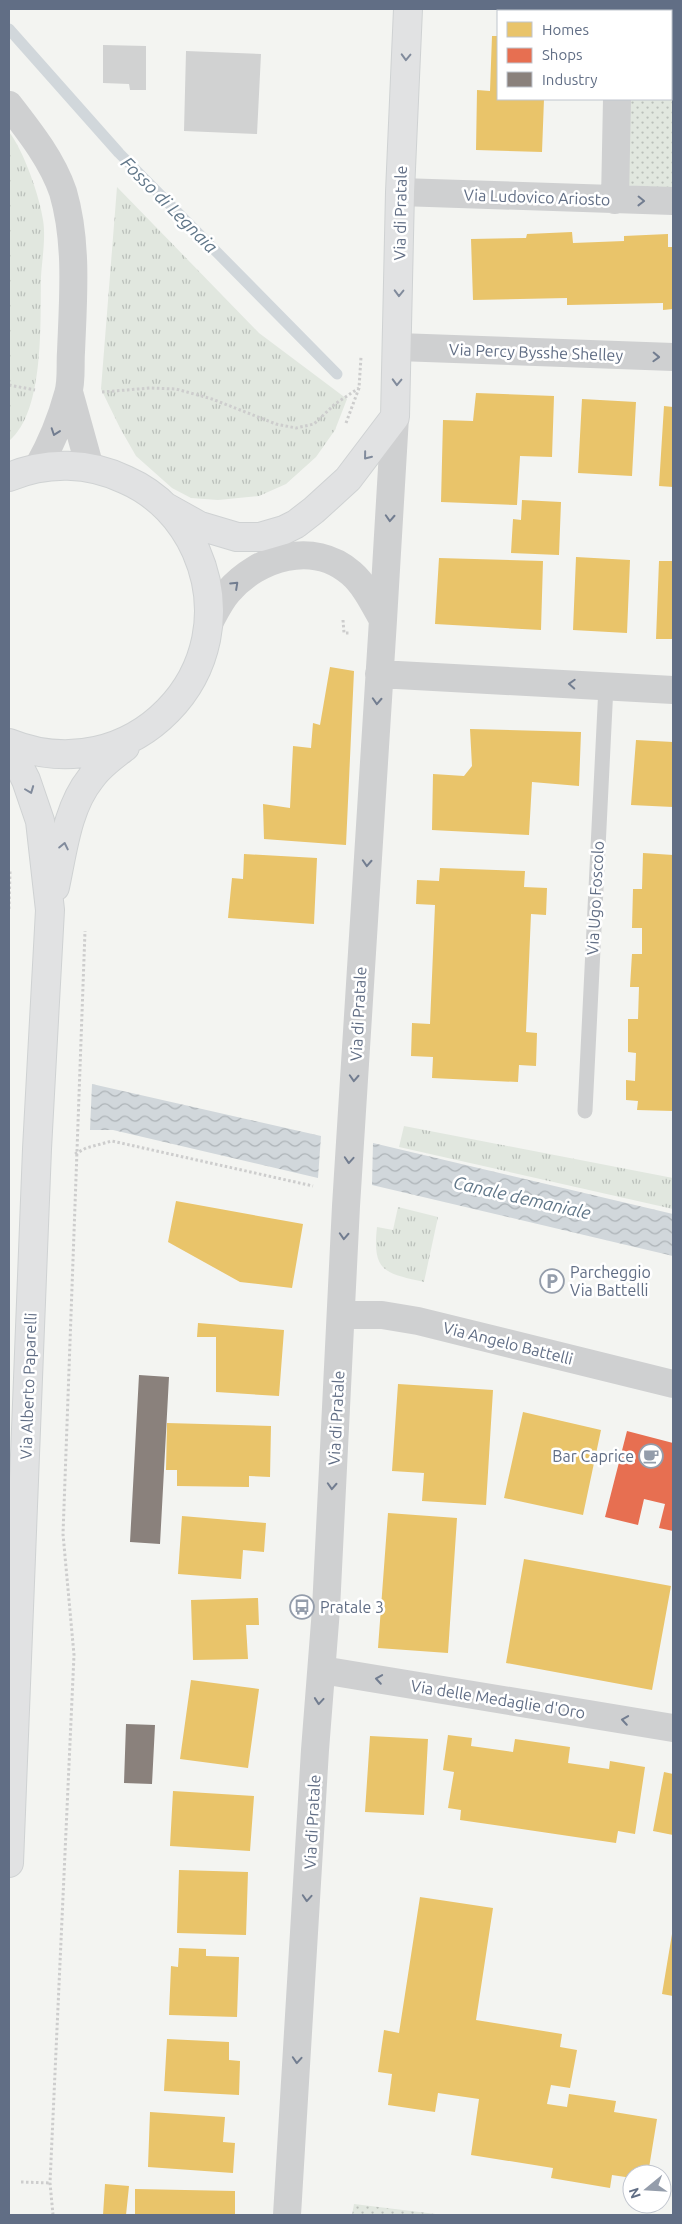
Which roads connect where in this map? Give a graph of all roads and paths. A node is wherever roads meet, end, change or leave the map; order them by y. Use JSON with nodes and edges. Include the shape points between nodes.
{"nodes":[{"id":1,"x":408,"y":9,"type":"edge"},
{"id":2,"x":617,"y":100,"type":"edge"},
{"id":3,"x":9,"y":105,"type":"edge"},
{"id":4,"x":400,"y":192,"type":"junction"},
{"id":5,"x":615,"y":200,"type":"junction"},
{"id":6,"x":673,"y":202,"type":"edge"},
{"id":7,"x":398,"y":347,"type":"junction"},
{"id":8,"x":673,"y":357,"type":"edge"},
{"id":9,"x":9,"y":385,"type":"edge"},
{"id":10,"x":40,"y":391,"type":"dead end"},
{"id":11,"x":82,"y":392,"type":"junction"},
{"id":12,"x":396,"y":417,"type":"junction"},
{"id":13,"x":345,"y":426,"type":"dead end"},
{"id":14,"x":35,"y":468,"type":"junction"},
{"id":15,"x":90,"y":468,"type":"junction"},
{"id":16,"x":9,"y":477,"type":"edge"},
{"id":17,"x":166,"y":507,"type":"junction"},
{"id":18,"x":342,"y":613,"type":"dead end"},
{"id":19,"x":208,"y":625,"type":"junction"},
{"id":20,"x":382,"y":628,"type":"junction"},
{"id":21,"x":379,"y":674,"type":"junction"},
{"id":22,"x":606,"y":686,"type":"junction"},
{"id":23,"x":673,"y":690,"type":"edge"},
{"id":24,"x":153,"y":725,"type":"junction"},
{"id":25,"x":9,"y":744,"type":"edge"},
{"id":26,"x":10,"y":864,"type":"dead end"},
{"id":27,"x":9,"y":910,"type":"edge"},
{"id":28,"x":50,"y":910,"type":"junction"},
{"id":29,"x":85,"y":928,"type":"dead end"},
{"id":30,"x":585,"y":1111,"type":"dead end"},
{"id":31,"x":75,"y":1154,"type":"junction"},
{"id":32,"x":314,"y":1186,"type":"dead end"},
{"id":33,"x":341,"y":1315,"type":"junction"},
{"id":34,"x":673,"y":1384,"type":"edge"},
{"id":35,"x":322,"y":1670,"type":"junction"},
{"id":36,"x":673,"y":1728,"type":"edge"},
{"id":37,"x":9,"y":1863,"type":"edge"},
{"id":38,"x":21,"y":2182,"type":"dead end"},
{"id":39,"x":50,"y":2183,"type":"junction"},
{"id":40,"x":54,"y":2215,"type":"edge"},
{"id":41,"x":288,"y":2215,"type":"edge"}],
"edges":[{"from":1,"to":4,"type":"main road","name":"Via di Pratale","one_way":true},
{"from":2,"to":5,"type":"street"},
{"from":3,"to":11,"type":"street","via":[[51,166],[62,192],[71,245]]},
{"from":4,"to":5,"type":"street","name":"Via Ludovico Ariosto"},
{"from":4,"to":7,"type":"main road","name":"Via di Pratale","one_way":true},
{"from":5,"to":6,"type":"street","name":"Via Ludovico Ariosto","one_way":true},
{"from":7,"to":8,"type":"street","name":"Via Percy Bysshe Shelley","one_way":true},
{"from":7,"to":12,"type":"main road","name":"Via di Pratale","one_way":true},
{"from":9,"to":10,"type":"path"},
{"from":11,"to":13,"type":"path","via":[[150,388],[176,390],[296,428],[314,424],[359,388]]},
{"from":11,"to":14,"type":"street","one_way":true,"via":[[38,468]]},
{"from":11,"to":15,"type":"street"},
{"from":12,"to":17,"type":"main road","one_way":true,"via":[[348,479],[314,510],[284,530],[260,537],[237,537],[200,526]]},
{"from":12,"to":20,"type":"street","name":"Via di Pratale","one_way":true},
{"from":14,"to":15,"type":"main road","via":[[62,465]]},
{"from":14,"to":16,"type":"main road"},
{"from":15,"to":17,"type":"main road","via":[[131,482]]},
{"from":17,"to":19,"type":"main road","via":[[188,534],[202,567],[209,601]]},
{"from":18,"to":20,"type":"path","via":[[344,633]]},
{"from":19,"to":20,"type":"street","one_way":true,"via":[[226,593],[238,581],[261,566],[297,554],[323,557],[358,580]]},
{"from":19,"to":24,"type":"main road","via":[[202,656],[193,676],[176,703]]},
{"from":20,"to":21,"type":"street","name":"Via di Pratale"},
{"from":22,"to":21,"type":"street","one_way":true},
{"from":21,"to":33,"type":"street","name":"Via di Pratale","one_way":true},
{"from":22,"to":23,"type":"street"},
{"from":22,"to":30,"type":"lane","name":"Via Ugo Foscolo"},
{"from":24,"to":25,"type":"main road","via":[[117,745],[77,754],[37,752]]},
{"from":28,"to":24,"type":"main road","name":"Via Alberto Paparelli","one_way":true,"via":[[77,801],[105,763]]},
{"from":25,"to":28,"type":"main road","name":"Via Alberto Paparelli","one_way":true,"via":[[40,821]]},
{"from":26,"to":27,"type":"path"},
{"from":28,"to":37,"type":"main road","name":"Via Alberto Paparelli","via":[[36,1169]]},
{"from":29,"to":31,"type":"path"},
{"from":31,"to":32,"type":"path","via":[[112,1141]]},
{"from":31,"to":39,"type":"path","via":[[63,1534],[74,1655]]},
{"from":33,"to":34,"type":"street","name":"Via Angelo Battelli","via":[[382,1315],[418,1321]]},
{"from":33,"to":35,"type":"street","name":"Via di Pratale","one_way":true},
{"from":36,"to":35,"type":"street","name":"Via delle Medaglie d'Oro","one_way":true},
{"from":35,"to":41,"type":"street","name":"Via di Pratale","one_way":true},
{"from":38,"to":39,"type":"path"},
{"from":39,"to":40,"type":"path"}]}
